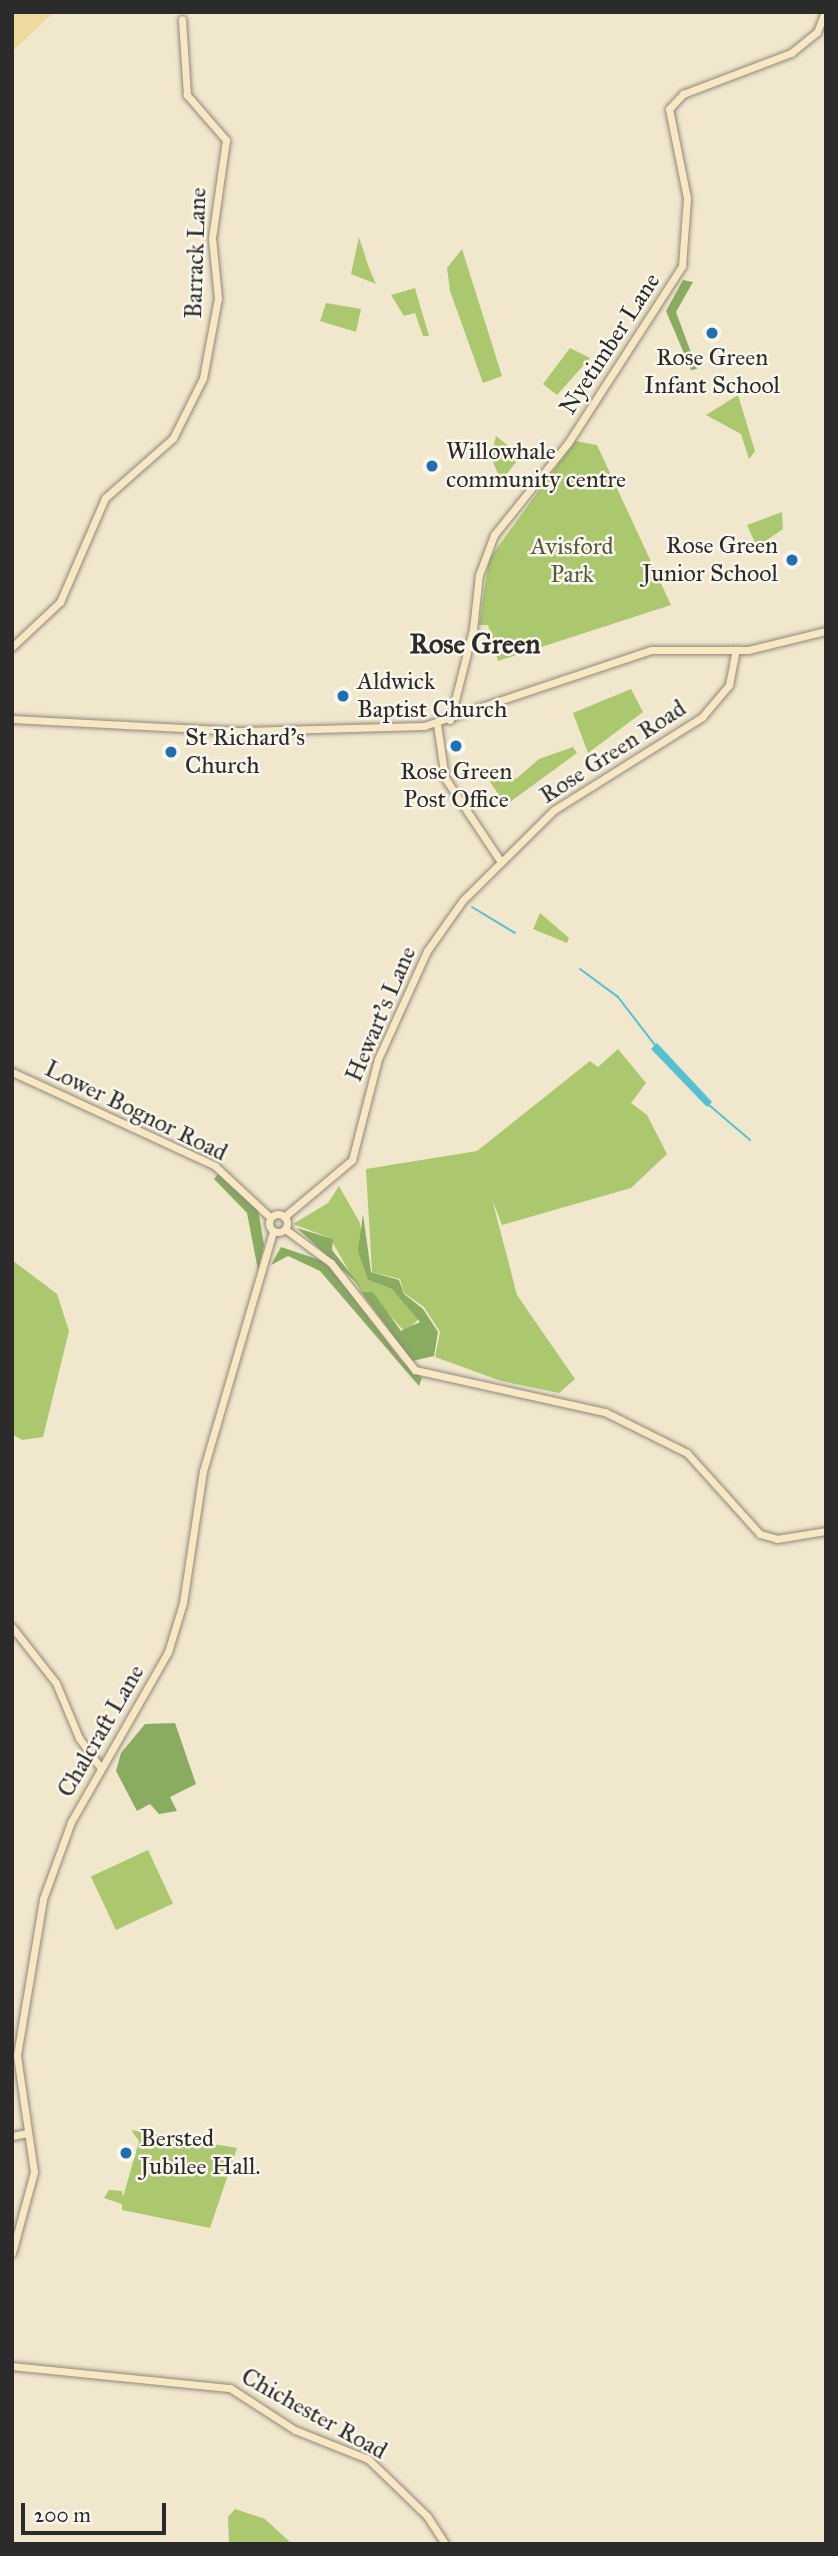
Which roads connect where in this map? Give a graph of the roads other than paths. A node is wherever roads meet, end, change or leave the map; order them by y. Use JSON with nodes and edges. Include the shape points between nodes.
{"nodes":[{"id":1,"x":825,"y":12,"type":"edge"},
{"id":2,"x":182,"y":19,"type":"dead end"},
{"id":3,"x":826,"y":631,"type":"edge"},
{"id":4,"x":12,"y":647,"type":"edge"},
{"id":5,"x":736,"y":650,"type":"junction"},
{"id":6,"x":12,"y":719,"type":"edge"},
{"id":7,"x":450,"y":720,"type":"junction"},
{"id":8,"x":436,"y":724,"type":"junction"},
{"id":9,"x":499,"y":859,"type":"junction"},
{"id":10,"x":12,"y":1072,"type":"edge"},
{"id":11,"x":284,"y":1217,"type":"junction"},
{"id":12,"x":271,"y":1218,"type":"junction"},
{"id":13,"x":285,"y":1229,"type":"junction"},
{"id":14,"x":273,"y":1231,"type":"junction"},
{"id":15,"x":826,"y":1531,"type":"edge"},
{"id":16,"x":12,"y":1627,"type":"edge"},
{"id":17,"x":100,"y":1767,"type":"junction"},
{"id":18,"x":15,"y":2055,"type":"edge"},
{"id":19,"x":29,"y":2133,"type":"junction"},
{"id":20,"x":12,"y":2136,"type":"edge"},
{"id":21,"x":12,"y":2253,"type":"edge"},
{"id":22,"x":13,"y":2367,"type":"edge"},
{"id":23,"x":444,"y":2543,"type":"edge"}],
"edges":[{"from":1,"to":7,"type":"street","name":"Nyetimber Lane","via":[[817,32],[791,53],[684,94],[668,109],[687,198],[682,266],[568,443],[494,535],[479,575],[473,629]]},
{"from":2,"to":4,"type":"street","name":"Barrack Lane","via":[[191,104],[223,129],[226,140],[212,238],[218,298],[204,379],[173,438],[105,498],[60,602]]},
{"from":3,"to":5,"type":"street"},
{"from":5,"to":7,"type":"street","via":[[651,650]]},
{"from":5,"to":9,"type":"street","name":"Rose Green Road","via":[[729,685],[702,717],[573,795]]},
{"from":6,"to":8,"type":"street","via":[[244,732]]},
{"from":7,"to":8,"type":"street"},
{"from":8,"to":9,"type":"street","via":[[445,778]]},
{"from":9,"to":11,"type":"street","name":"Hewart's Lane","via":[[427,951],[378,1059],[352,1160]]},
{"from":10,"to":12,"type":"street","name":"Lower Bognor Road","via":[[215,1166]]},
{"from":11,"to":12,"type":"street"},
{"from":11,"to":13,"type":"street"},
{"from":12,"to":14,"type":"street"},
{"from":13,"to":14,"type":"street"},
{"from":13,"to":15,"type":"street","via":[[331,1263],[415,1370],[605,1412],[687,1453],[760,1534],[777,1539]]},
{"from":14,"to":17,"type":"street","name":"Chalcraft Lane","via":[[203,1471],[177,1623],[155,1684]]},
{"from":16,"to":17,"type":"street","via":[[56,1683],[79,1738]]},
{"from":17,"to":18,"type":"street","name":"Chalcraft Lane","via":[[48,1882]]},
{"from":18,"to":19,"type":"street","name":"Chalcraft Lane"},
{"from":19,"to":20,"type":"street"},
{"from":19,"to":21,"type":"street","name":"Chalcraft Lane","via":[[34,2172]]},
{"from":22,"to":23,"type":"street","name":"Chichester Road","via":[[230,2388],[295,2430],[368,2459],[427,2516]]}]}
